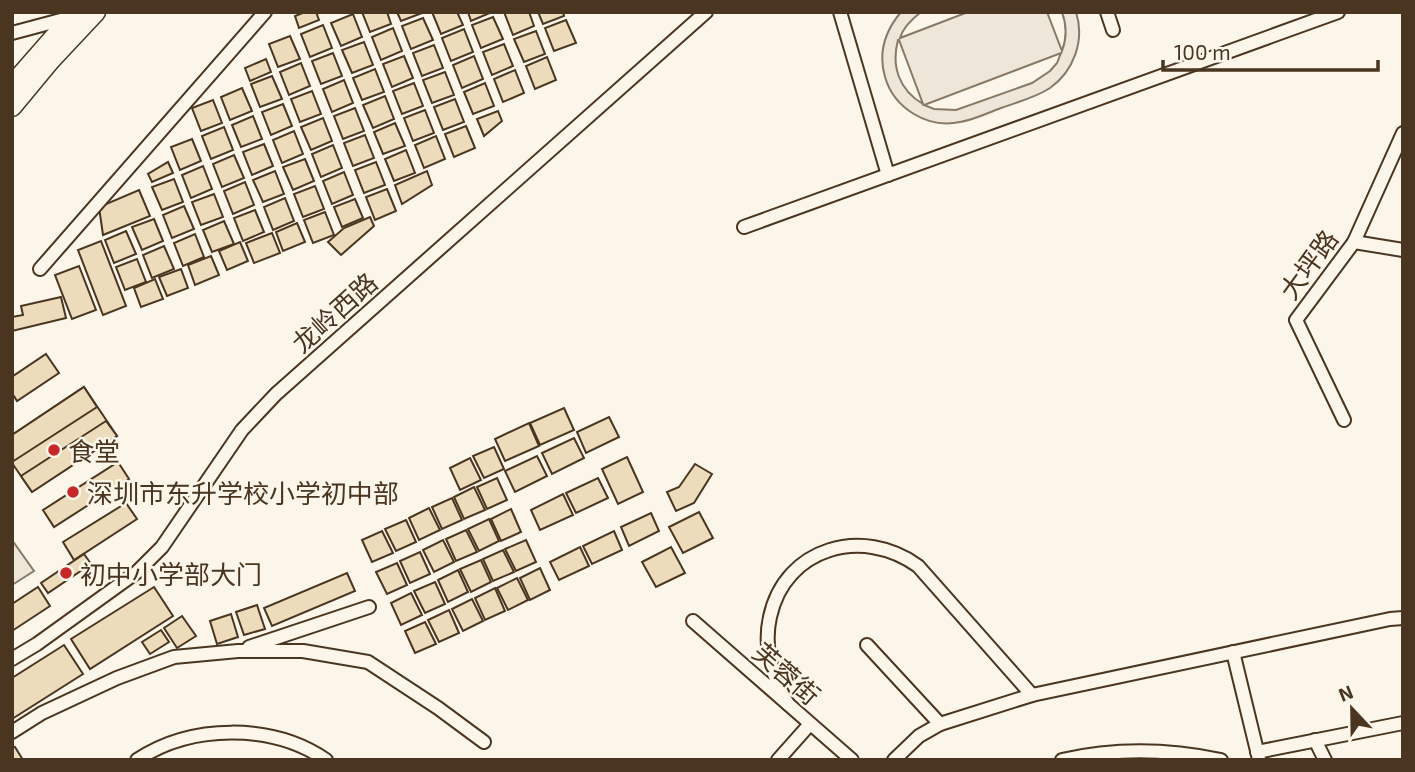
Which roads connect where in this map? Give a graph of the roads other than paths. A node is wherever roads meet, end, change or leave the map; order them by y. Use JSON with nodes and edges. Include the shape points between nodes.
{"nodes":[{"id":1,"x":265,"y":12,"type":"edge"},
{"id":2,"x":706,"y":12,"type":"edge"},
{"id":3,"x":841,"y":12,"type":"edge"},
{"id":4,"x":1107,"y":12,"type":"edge"},
{"id":5,"x":1338,"y":12,"type":"edge"},
{"id":6,"x":83,"y":15,"type":"edge"},
{"id":7,"x":1113,"y":30,"type":"dead end"},
{"id":8,"x":12,"y":33,"type":"edge"},
{"id":9,"x":12,"y":85,"type":"edge"},
{"id":10,"x":12,"y":107,"type":"edge"},
{"id":11,"x":1403,"y":133,"type":"edge"},
{"id":12,"x":888,"y":175,"type":"junction"},
{"id":13,"x":744,"y":227,"type":"dead end"},
{"id":14,"x":1353,"y":242,"type":"junction"},
{"id":15,"x":1403,"y":250,"type":"edge"},
{"id":16,"x":40,"y":269,"type":"dead end"},
{"id":17,"x":1344,"y":420,"type":"dead end"},
{"id":18,"x":369,"y":607,"type":"dead end"},
{"id":19,"x":1403,"y":618,"type":"edge"},
{"id":20,"x":693,"y":621,"type":"dead end"},
{"id":21,"x":867,"y":646,"type":"dead end"},
{"id":22,"x":238,"y":651,"type":"junction"},
{"id":23,"x":1233,"y":652,"type":"junction"},
{"id":24,"x":12,"y":659,"type":"edge"},
{"id":25,"x":1032,"y":695,"type":"junction"},
{"id":26,"x":788,"y":704,"type":"junction"},
{"id":27,"x":810,"y":723,"type":"junction"},
{"id":28,"x":1403,"y":723,"type":"edge"},
{"id":29,"x":940,"y":724,"type":"junction"},
{"id":30,"x":12,"y":732,"type":"edge"},
{"id":31,"x":1315,"y":740,"type":"junction"},
{"id":32,"x":484,"y":742,"type":"dead end"},
{"id":33,"x":1258,"y":756,"type":"edge"},
{"id":34,"x":319,"y":758,"type":"edge"},
{"id":35,"x":137,"y":760,"type":"edge"},
{"id":36,"x":778,"y":760,"type":"edge"},
{"id":37,"x":852,"y":760,"type":"edge"},
{"id":38,"x":894,"y":760,"type":"edge"},
{"id":39,"x":1062,"y":760,"type":"edge"},
{"id":40,"x":1221,"y":760,"type":"edge"},
{"id":41,"x":1325,"y":760,"type":"edge"}],
"edges":[{"from":1,"to":16,"type":"street"},
{"from":2,"to":24,"type":"street","name":"龙岭西路","via":[[276,394],[242,430],[162,547],[137,572]]},
{"from":3,"to":12,"type":"street"},
{"from":4,"to":7,"type":"street"},
{"from":5,"to":12,"type":"street"},
{"from":6,"to":8,"type":"street"},
{"from":6,"to":9,"type":"main road"},
{"from":6,"to":10,"type":"main road"},
{"from":11,"to":14,"type":"street","name":"大坪路"},
{"from":12,"to":13,"type":"street"},
{"from":14,"to":15,"type":"street"},
{"from":14,"to":17,"type":"street","name":"大坪路","via":[[1296,320]]},
{"from":18,"to":22,"type":"street"},
{"from":19,"to":23,"type":"street"},
{"from":20,"to":26,"type":"street","name":"芙蓉街"},
{"from":21,"to":29,"type":"street"},
{"from":22,"to":30,"type":"street","via":[[174,657],[117,678]]},
{"from":22,"to":32,"type":"street","via":[[303,651],[368,662]]},
{"from":23,"to":25,"type":"street"},
{"from":23,"to":33,"type":"street"},
{"from":25,"to":26,"type":"street","via":[[918,566],[883,548],[856,545],[830,550],[806,562],[787,580],[774,603],[768,629],[769,661]]},
{"from":25,"to":29,"type":"street"},
{"from":26,"to":27,"type":"street","name":"芙蓉街"},
{"from":27,"to":36,"type":"street"},
{"from":27,"to":37,"type":"street","name":"芙蓉街"},
{"from":28,"to":31,"type":"street"},
{"from":29,"to":38,"type":"street"},
{"from":31,"to":33,"type":"street"},
{"from":31,"to":41,"type":"street"},
{"from":34,"to":35,"type":"street","via":[[285,740],[250,733],[214,733],[179,740]]},
{"from":39,"to":40,"type":"street","via":[[1127,751]]}]}
